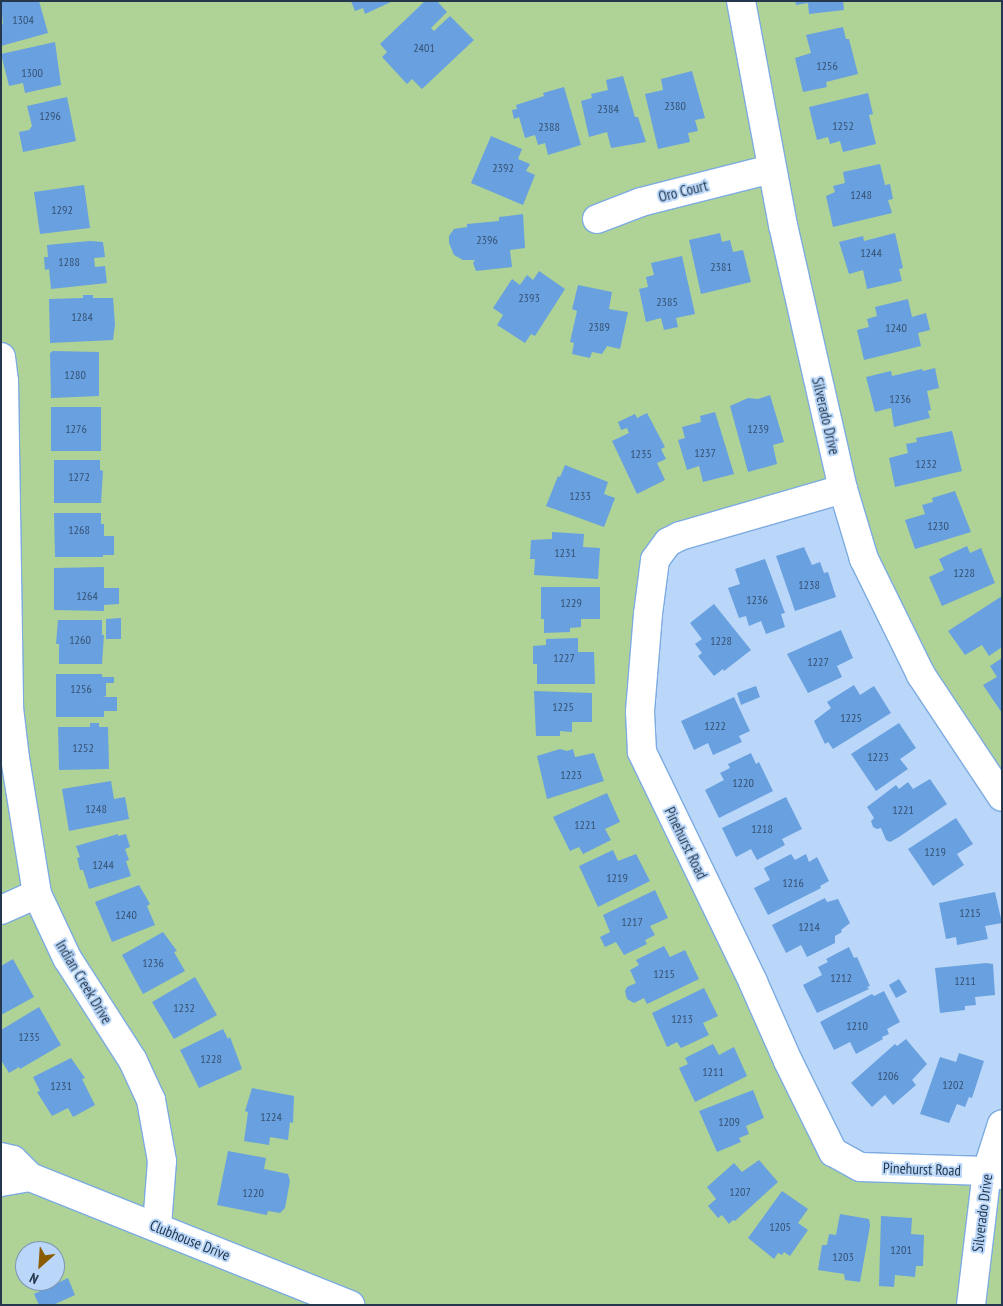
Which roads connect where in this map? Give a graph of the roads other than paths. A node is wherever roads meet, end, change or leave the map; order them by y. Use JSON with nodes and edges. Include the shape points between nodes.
{"nodes":[{"id":1,"x":741,"y":1,"type":"edge"},
{"id":2,"x":772,"y":169,"type":"junction"},
{"id":3,"x":597,"y":219,"type":"dead end"},
{"id":4,"x":1,"y":356,"type":"edge"},
{"id":5,"x":843,"y":489,"type":"junction"},
{"id":6,"x":4,"y":612,"type":"edge"},
{"id":7,"x":1002,"y":797,"type":"edge"},
{"id":8,"x":37,"y":894,"type":"junction"},
{"id":9,"x":1,"y":910,"type":"edge"},
{"id":10,"x":1002,"y":1124,"type":"edge"},
{"id":11,"x":1,"y":1157,"type":"edge"},
{"id":12,"x":994,"y":1173,"type":"edge"},
{"id":13,"x":30,"y":1177,"type":"junction"},
{"id":14,"x":1,"y":1182,"type":"edge"},
{"id":15,"x":156,"y":1226,"type":"junction"},
{"id":16,"x":350,"y":1305,"type":"edge"},
{"id":17,"x":971,"y":1305,"type":"edge"}],
"edges":[{"from":1,"to":2,"type":"street","name":"Silverado Drive"},
{"from":2,"to":3,"type":"street","name":"Oro Court","via":[[641,202]]},
{"from":2,"to":5,"type":"street","name":"Silverado Drive"},
{"from":4,"to":6,"type":"street","name":"Indian Creek Drive","via":[[4,381]]},
{"from":5,"to":7,"type":"street","name":"Silverado Drive","via":[[864,559],[921,675]]},
{"from":5,"to":12,"type":"street","name":"Pinehurst Road","via":[[668,542],[655,560],[648,614],[640,712],[642,752],[833,1152],[860,1167]]},
{"from":6,"to":8,"type":"street","name":"Indian Creek Drive","via":[[14,758]]},
{"from":8,"to":9,"type":"street"},
{"from":8,"to":15,"type":"street","name":"Indian Creek Drive","via":[[67,958],[133,1061],[151,1100],[162,1161]]},
{"from":10,"to":12,"type":"street","name":"Silverado Drive"},
{"from":11,"to":13,"type":"street","name":"Clubhouse Drive","via":[[13,1160]]},
{"from":12,"to":17,"type":"street","name":"Silverado Drive"},
{"from":13,"to":14,"type":"street"},
{"from":13,"to":15,"type":"street","name":"Clubhouse Drive"},
{"from":15,"to":16,"type":"street","name":"Clubhouse Drive"}]}
